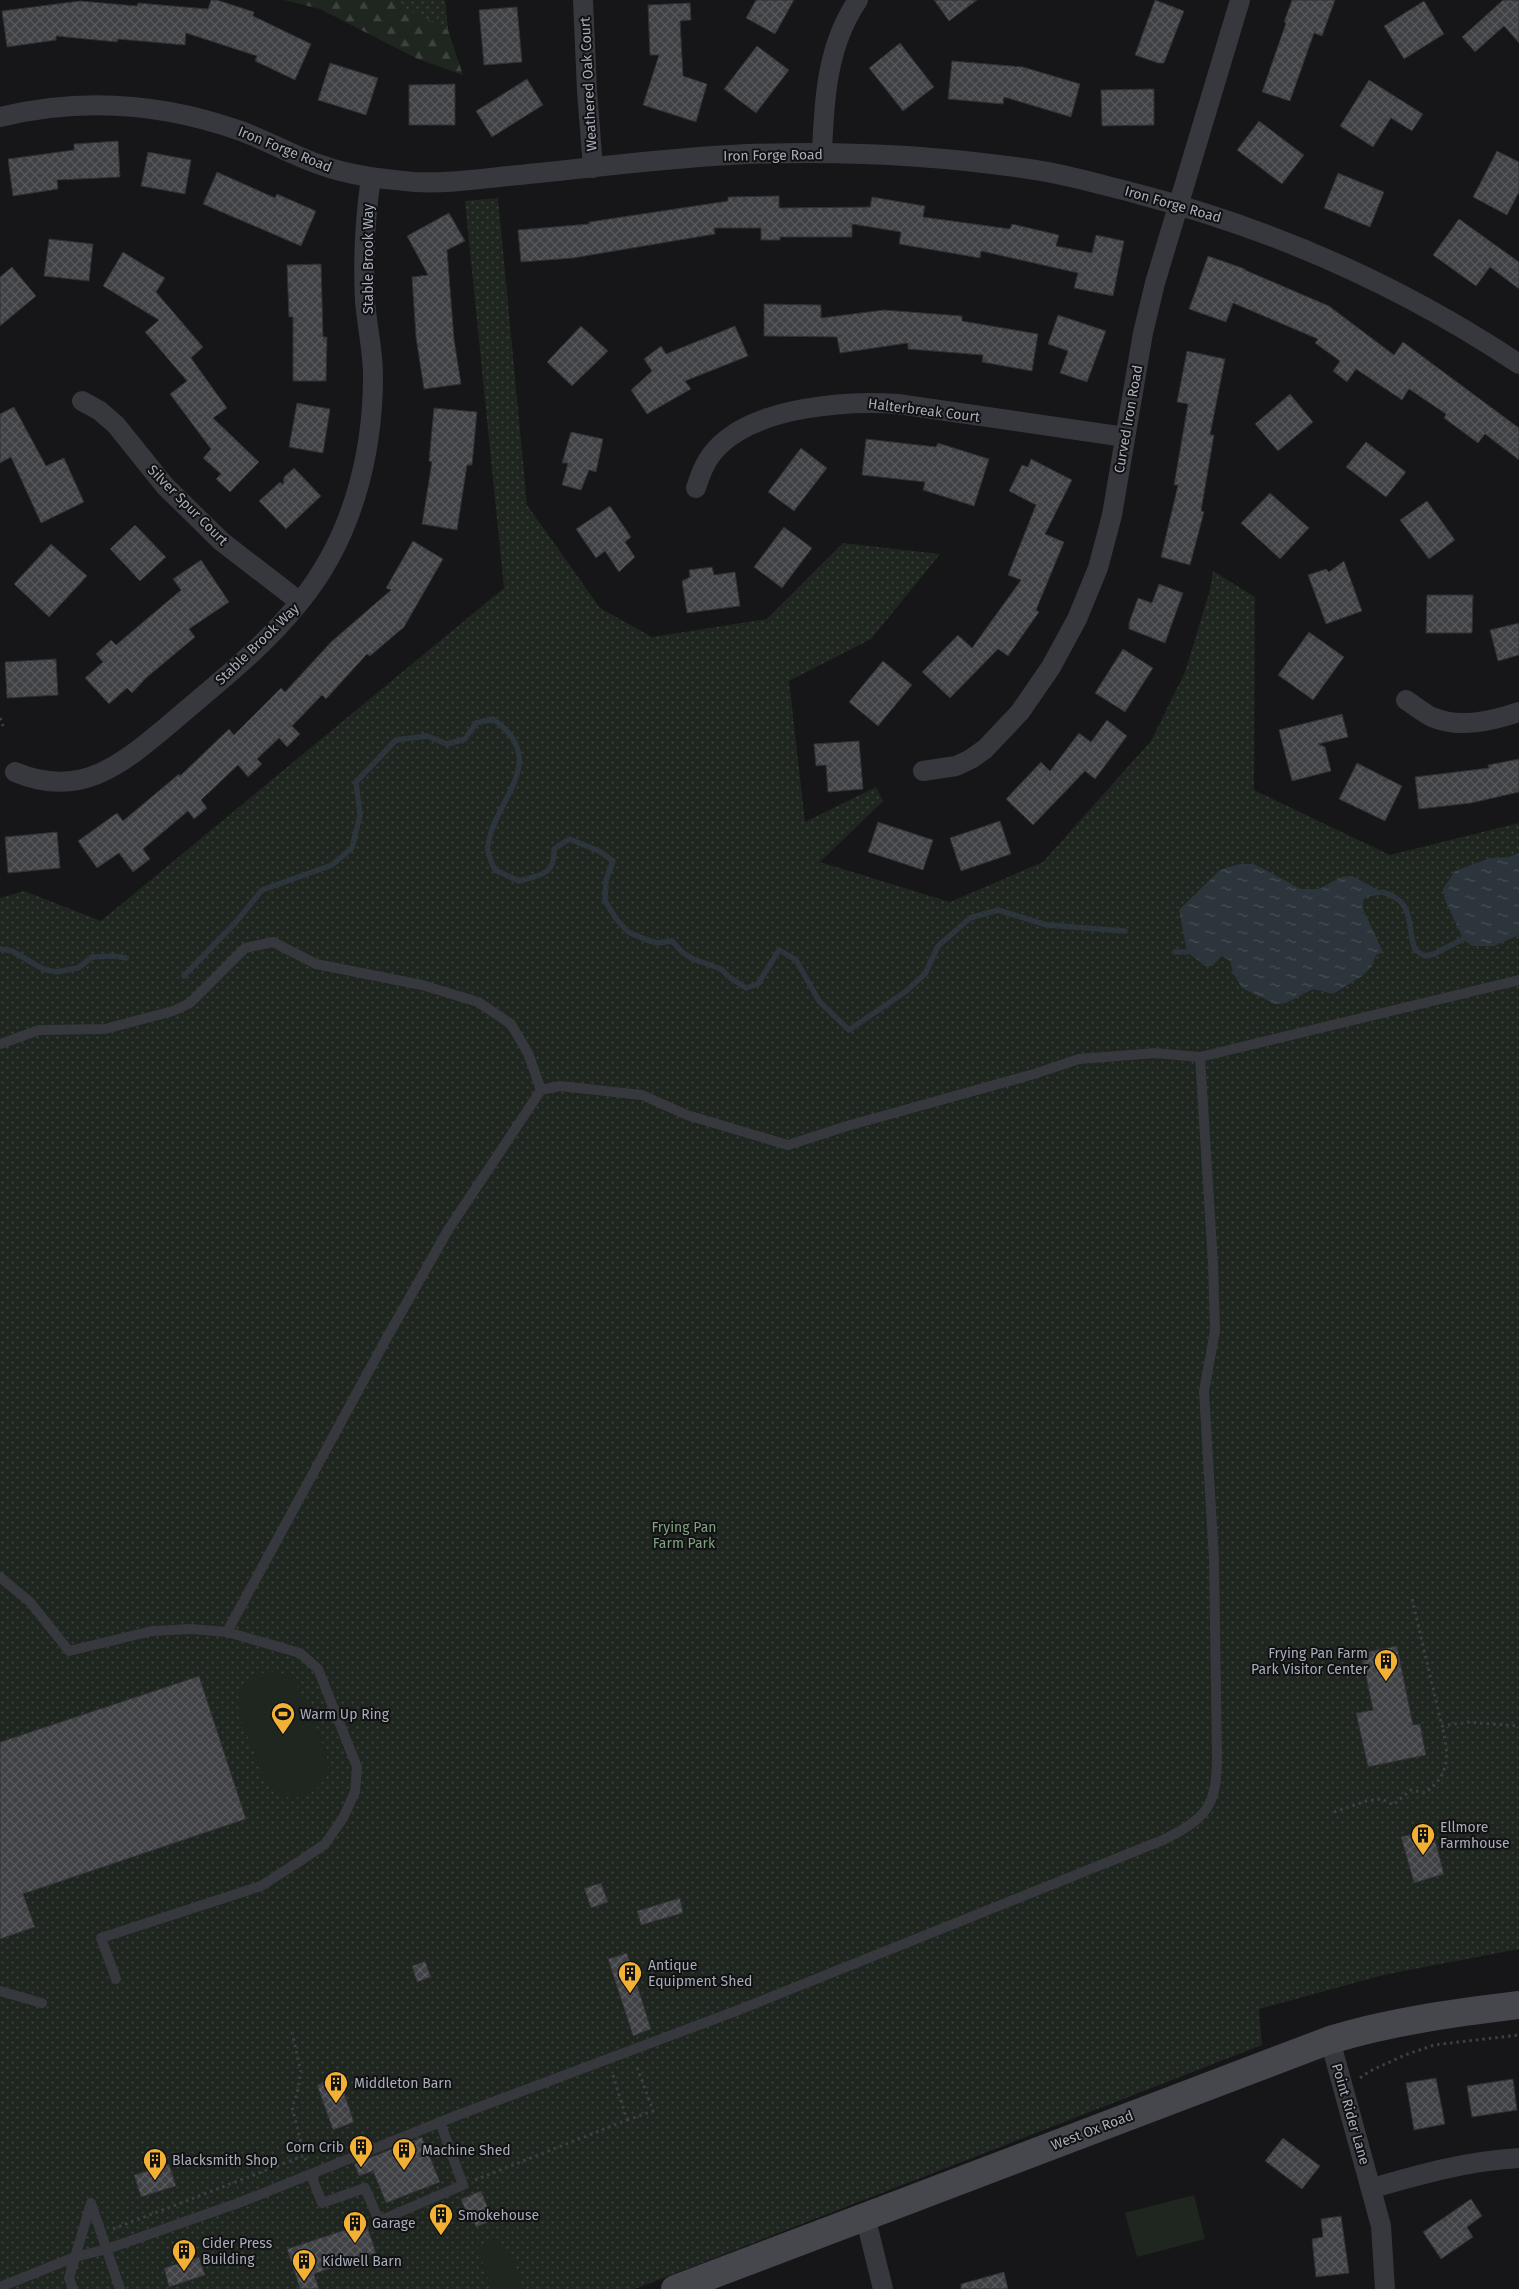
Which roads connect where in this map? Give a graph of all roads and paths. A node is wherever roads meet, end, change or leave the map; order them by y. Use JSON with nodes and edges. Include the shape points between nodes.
{"nodes":[{"id":1,"x":583,"y":0,"type":"edge"},
{"id":2,"x":858,"y":0,"type":"edge"},
{"id":3,"x":1240,"y":0,"type":"edge"},
{"id":4,"x":0,"y":117,"type":"edge"},
{"id":5,"x":822,"y":153,"type":"junction"},
{"id":6,"x":593,"y":168,"type":"junction"},
{"id":7,"x":371,"y":178,"type":"junction"},
{"id":8,"x":1178,"y":204,"type":"junction"},
{"id":9,"x":1519,"y":364,"type":"edge"},
{"id":10,"x":82,"y":401,"type":"dead end"},
{"id":11,"x":1125,"y":437,"type":"junction"},
{"id":12,"x":696,"y":488,"type":"dead end"},
{"id":13,"x":300,"y":602,"type":"junction"},
{"id":14,"x":1406,"y":700,"type":"dead end"},
{"id":15,"x":1519,"y":712,"type":"edge"},
{"id":16,"x":0,"y":718,"type":"edge"},
{"id":17,"x":3,"y":726,"type":"dead end"},
{"id":18,"x":923,"y":771,"type":"dead end"},
{"id":19,"x":15,"y":772,"type":"dead end"},
{"id":20,"x":1519,"y":980,"type":"edge"},
{"id":21,"x":0,"y":1044,"type":"edge"},
{"id":22,"x":1200,"y":1057,"type":"junction"},
{"id":23,"x":541,"y":1090,"type":"junction"},
{"id":24,"x":0,"y":1577,"type":"edge"},
{"id":25,"x":1412,"y":1599,"type":"dead end"},
{"id":26,"x":227,"y":1632,"type":"junction"},
{"id":27,"x":1442,"y":1726,"type":"junction"},
{"id":28,"x":1519,"y":1726,"type":"edge"},
{"id":29,"x":1334,"y":1812,"type":"dead end"},
{"id":30,"x":116,"y":1979,"type":"dead end"},
{"id":31,"x":0,"y":1991,"type":"edge"},
{"id":32,"x":42,"y":2003,"type":"dead end"},
{"id":33,"x":1519,"y":2004,"type":"edge"},
{"id":34,"x":292,"y":2032,"type":"dead end"},
{"id":35,"x":1519,"y":2035,"type":"edge"},
{"id":36,"x":1330,"y":2040,"type":"junction"},
{"id":37,"x":631,"y":2050,"type":"junction"},
{"id":38,"x":608,"y":2059,"type":"junction"},
{"id":39,"x":1342,"y":2085,"type":"junction"},
{"id":40,"x":627,"y":2120,"type":"junction"},
{"id":41,"x":440,"y":2122,"type":"junction"},
{"id":42,"x":1519,"y":2158,"type":"edge"},
{"id":43,"x":311,"y":2175,"type":"junction"},
{"id":44,"x":463,"y":2185,"type":"junction"},
{"id":45,"x":1372,"y":2188,"type":"junction"},
{"id":46,"x":865,"y":2216,"type":"junction"},
{"id":47,"x":107,"y":2249,"type":"junction"},
{"id":48,"x":76,"y":2257,"type":"junction"},
{"id":49,"x":0,"y":2287,"type":"edge"},
{"id":50,"x":73,"y":2289,"type":"edge"},
{"id":51,"x":120,"y":2289,"type":"edge"},
{"id":52,"x":675,"y":2289,"type":"edge"},
{"id":53,"x":883,"y":2289,"type":"edge"},
{"id":54,"x":1385,"y":2289,"type":"edge"}],
"edges":[{"from":1,"to":6,"type":"street","name":"Weathered Oak Court"},
{"from":2,"to":5,"type":"street","via":[[834,49],[826,88]]},
{"from":3,"to":8,"type":"street","name":"Curved Iron Road"},
{"from":4,"to":7,"type":"street","name":"Iron Forge Road","via":[[82,104],[171,111],[244,132],[322,166]]},
{"from":5,"to":6,"type":"street","name":"Iron Forge Road","via":[[728,155]]},
{"from":5,"to":8,"type":"street","name":"Iron Forge Road","via":[[906,155],[1025,168]]},
{"from":6,"to":7,"type":"street","name":"Iron Forge Road","via":[[430,183]]},
{"from":7,"to":13,"type":"street","name":"Stable Brook Way","via":[[365,218],[365,301],[373,375],[370,438],[345,526],[327,562]]},
{"from":8,"to":9,"type":"street","name":"Iron Forge Road","via":[[1241,224],[1323,257],[1411,300]]},
{"from":8,"to":11,"type":"street","name":"Curved Iron Road","via":[[1143,333]]},
{"from":10,"to":13,"type":"street","name":"Silver Spur Court","via":[[116,425],[165,486],[221,541]]},
{"from":11,"to":12,"type":"street","name":"Halterbreak Court","via":[[898,404],[835,404],[785,414],[733,435],[709,457]]},
{"from":11,"to":18,"type":"street","name":"Curved Iron Road","via":[[1112,515],[1098,568],[1078,619],[1051,667],[1020,712],[984,750],[956,766]]},
{"from":13,"to":19,"type":"street","name":"Stable Brook Way","via":[[282,624],[235,668],[129,757],[74,782],[35,780]]},
{"from":14,"to":15,"type":"street","via":[[1432,717],[1463,723],[1478,723]]},
{"from":16,"to":17,"type":"path"},
{"from":20,"to":22,"type":"lane"},
{"from":21,"to":23,"type":"lane","via":[[38,1030],[105,1029],[173,1011],[190,1003],[245,948],[273,942],[316,964],[422,985],[478,1002],[511,1024],[528,1053]]},
{"from":22,"to":23,"type":"lane","via":[[1156,1053],[1080,1059],[788,1145],[687,1114],[642,1096],[560,1086]]},
{"from":22,"to":37,"type":"lane","via":[[1215,1331],[1204,1390],[1214,1569],[1217,1780],[1212,1802],[1188,1828],[1163,1840]]},
{"from":23,"to":26,"type":"lane","via":[[448,1230]]},
{"from":24,"to":26,"type":"lane","via":[[30,1602],[70,1651],[152,1631],[191,1629]]},
{"from":25,"to":27,"type":"path"},
{"from":26,"to":30,"type":"lane","via":[[300,1653],[318,1669],[357,1767],[355,1792],[343,1818],[325,1844],[261,1886],[101,1938]]},
{"from":27,"to":28,"type":"path","via":[[1468,1722]]},
{"from":27,"to":29,"type":"path","via":[[1447,1762],[1434,1787],[1426,1793],[1411,1790],[1394,1806],[1382,1799]]},
{"from":31,"to":32,"type":"lane"},
{"from":33,"to":36,"type":"main road","name":"West Ox Road","via":[[1423,2017]]},
{"from":34,"to":43,"type":"path","via":[[301,2072],[292,2107],[303,2156]]},
{"from":35,"to":39,"type":"path","via":[[1434,2045],[1404,2054],[1364,2077]]},
{"from":36,"to":39,"type":"street","name":"Point Rider Lane"},
{"from":36,"to":46,"type":"main road","name":"West Ox Road"},
{"from":37,"to":38,"type":"lane"},
{"from":37,"to":40,"type":"path","via":[[653,2111]]},
{"from":38,"to":40,"type":"path"},
{"from":38,"to":41,"type":"lane"},
{"from":39,"to":45,"type":"street","name":"Point Rider Lane"},
{"from":40,"to":44,"type":"path"},
{"from":41,"to":43,"type":"lane"},
{"from":41,"to":44,"type":"lane"},
{"from":42,"to":45,"type":"street","via":[[1444,2168]]},
{"from":43,"to":44,"type":"lane","via":[[322,2203],[365,2188],[379,2221]]},
{"from":43,"to":47,"type":"lane"},
{"from":45,"to":54,"type":"street","name":"Point Rider Lane","via":[[1382,2226]]},
{"from":46,"to":52,"type":"main road","name":"West Ox Road"},
{"from":46,"to":53,"type":"street"},
{"from":47,"to":48,"type":"lane"},
{"from":47,"to":48,"type":"lane","via":[[91,2203]]},
{"from":47,"to":51,"type":"lane"},
{"from":48,"to":49,"type":"lane"},
{"from":48,"to":50,"type":"lane","via":[[69,2278]]}]}
